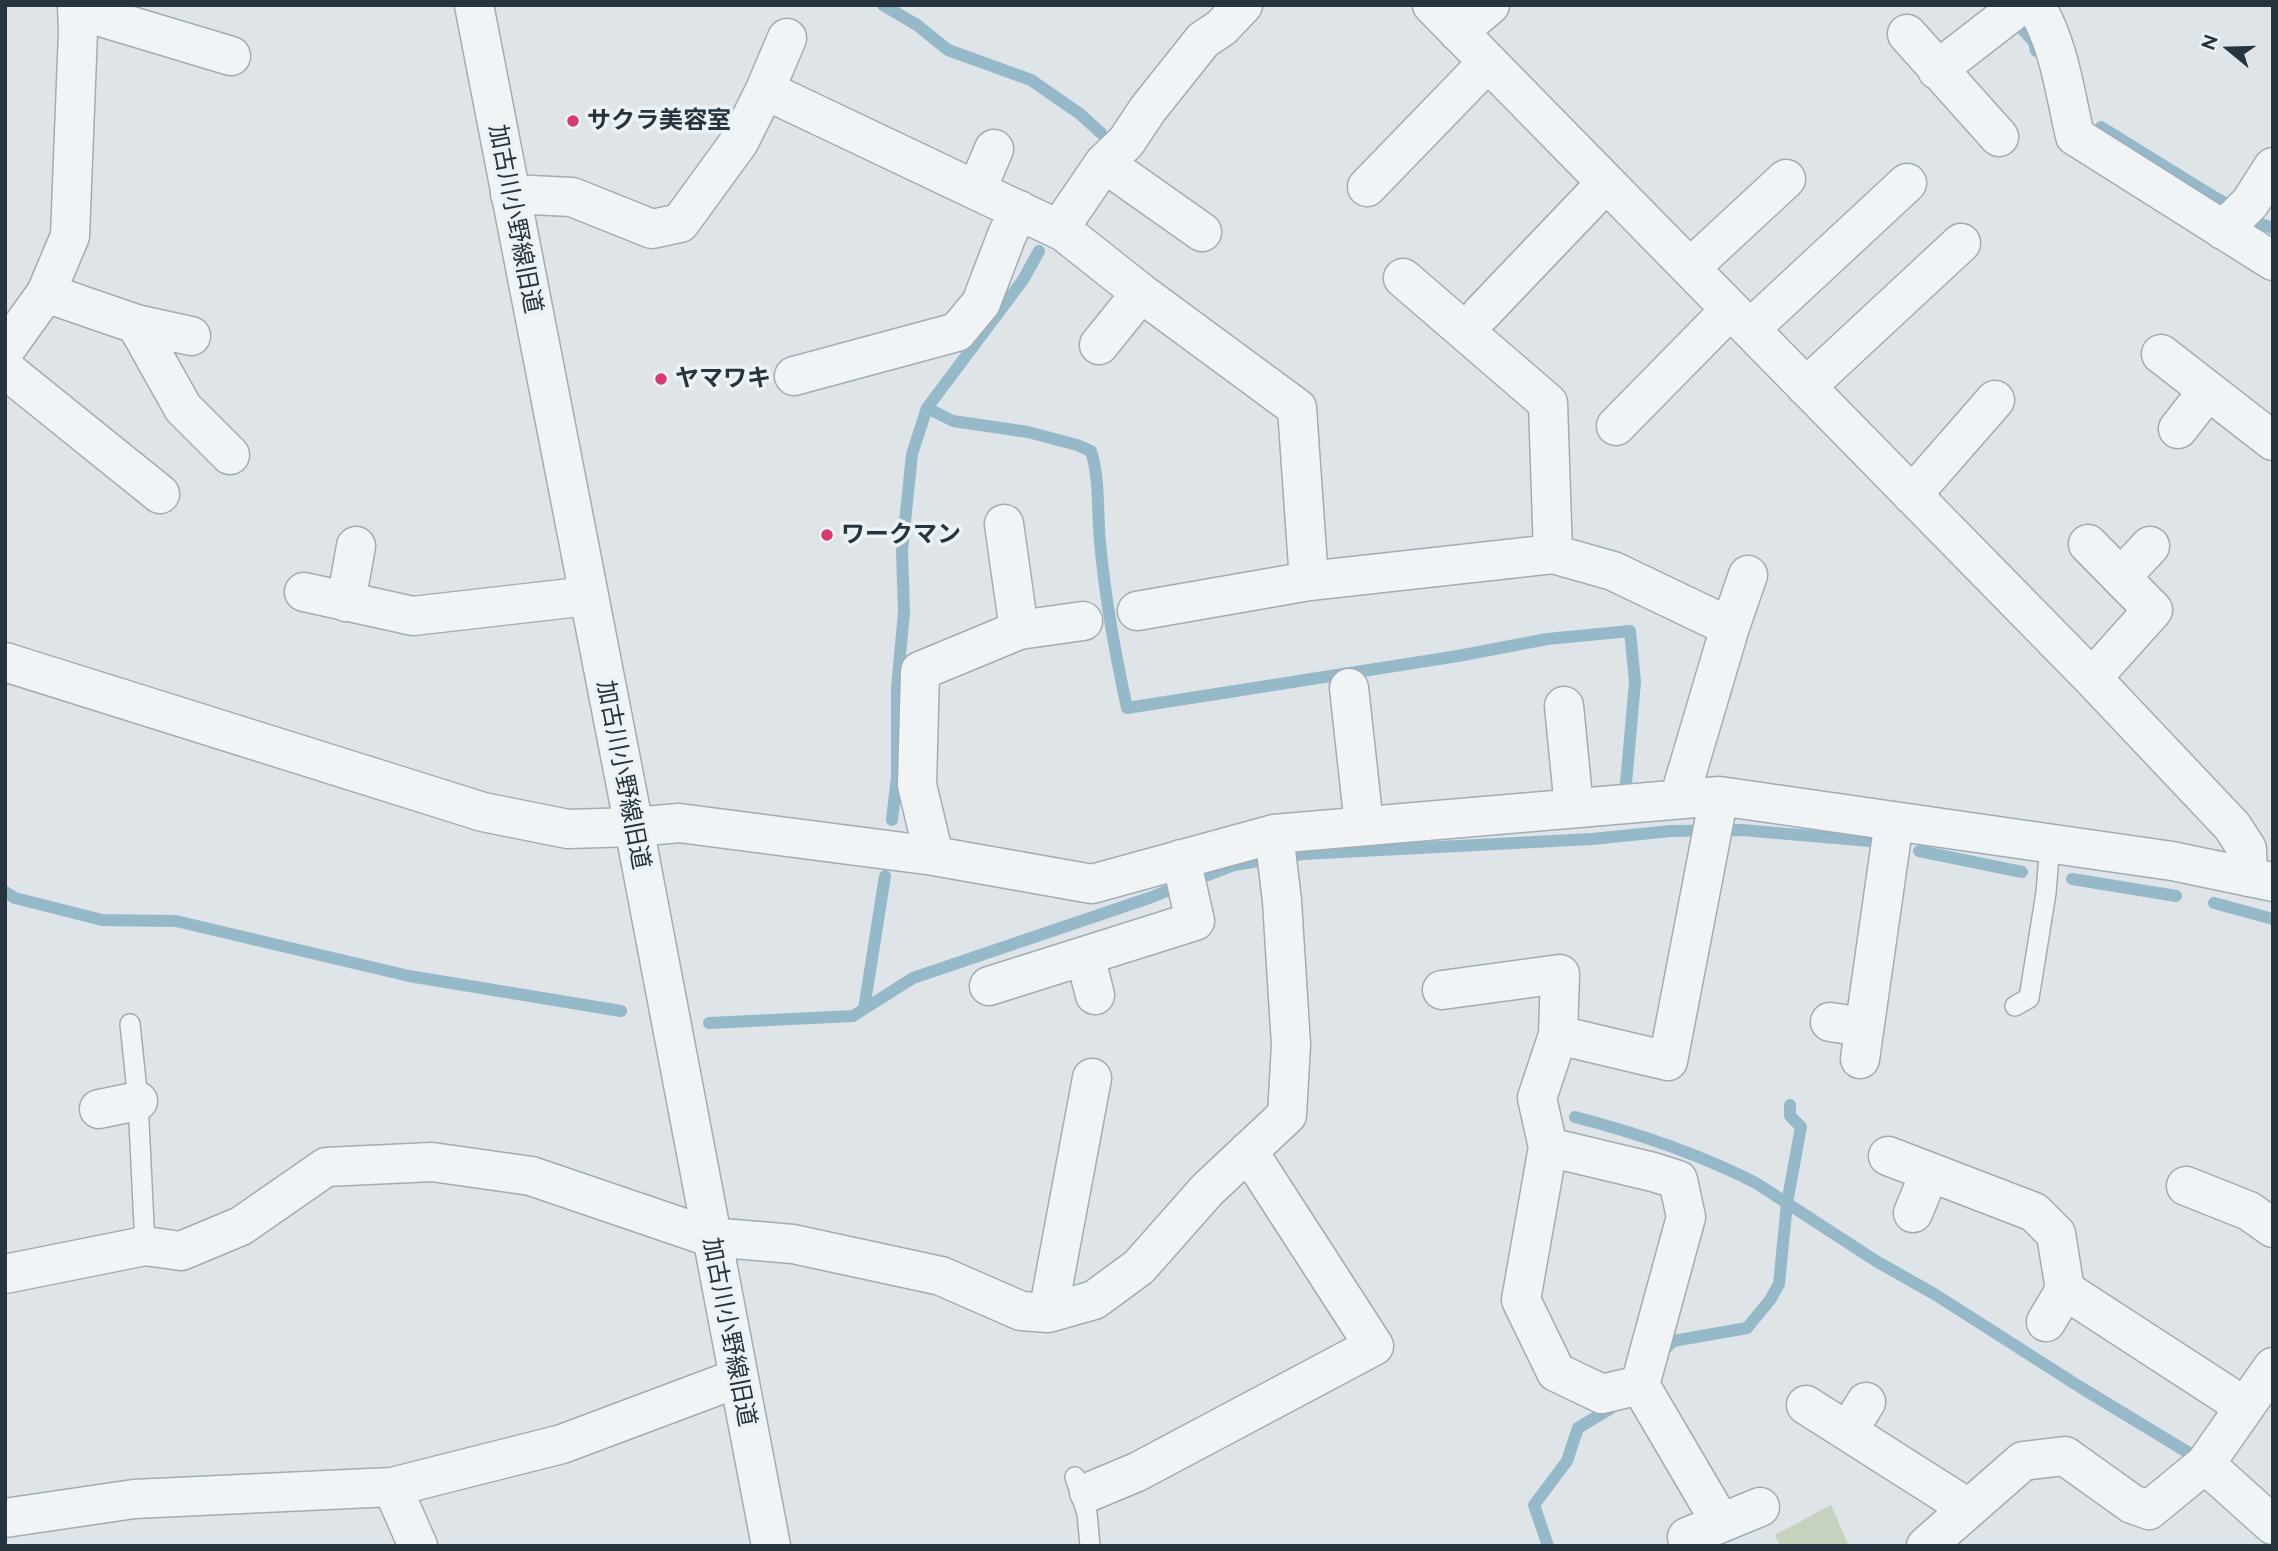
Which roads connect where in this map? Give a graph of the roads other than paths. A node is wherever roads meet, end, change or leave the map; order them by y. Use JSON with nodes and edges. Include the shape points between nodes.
{"nodes":[{"id":1,"x":474,"y":5,"type":"edge"},
{"id":2,"x":1432,"y":5,"type":"edge"},
{"id":3,"x":1490,"y":5,"type":"edge"},
{"id":4,"x":78,"y":8,"type":"edge"},
{"id":5,"x":2018,"y":11,"type":"edge"},
{"id":6,"x":1221,"y":13,"type":"edge"},
{"id":7,"x":173,"y":21,"type":"edge"},
{"id":8,"x":1458,"y":32,"type":"junction"},
{"id":9,"x":1907,"y":34,"type":"dead end"},
{"id":10,"x":787,"y":38,"type":"dead end"},
{"id":11,"x":231,"y":56,"type":"dead end"},
{"id":12,"x":1488,"y":62,"type":"junction"},
{"id":13,"x":1937,"y":70,"type":"junction"},
{"id":14,"x":765,"y":90,"type":"junction"},
{"id":15,"x":1999,"y":137,"type":"dead end"},
{"id":16,"x":994,"y":149,"type":"dead end"},
{"id":17,"x":1104,"y":163,"type":"junction"},
{"id":18,"x":2273,"y":167,"type":"edge"},
{"id":19,"x":1786,"y":179,"type":"dead end"},
{"id":20,"x":1606,"y":183,"type":"junction"},
{"id":21,"x":1907,"y":183,"type":"dead end"},
{"id":22,"x":1367,"y":187,"type":"dead end"},
{"id":23,"x":977,"y":189,"type":"junction"},
{"id":24,"x":510,"y":194,"type":"junction"},
{"id":25,"x":1019,"y":210,"type":"junction"},
{"id":26,"x":2237,"y":216,"type":"junction"},
{"id":27,"x":1059,"y":229,"type":"junction"},
{"id":28,"x":1202,"y":232,"type":"dead end"},
{"id":29,"x":1961,"y":243,"type":"dead end"},
{"id":30,"x":2273,"y":261,"type":"edge"},
{"id":31,"x":1690,"y":268,"type":"junction"},
{"id":32,"x":1403,"y":278,"type":"dead end"},
{"id":33,"x":46,"y":293,"type":"junction"},
{"id":34,"x":1141,"y":293,"type":"junction"},
{"id":35,"x":1481,"y":314,"type":"dead end"},
{"id":36,"x":1740,"y":320,"type":"junction"},
{"id":37,"x":136,"y":324,"type":"junction"},
{"id":38,"x":191,"y":336,"type":"dead end"},
{"id":39,"x":1100,"y":345,"type":"dead end"},
{"id":40,"x":5,"y":350,"type":"edge"},
{"id":41,"x":2161,"y":354,"type":"dead end"},
{"id":42,"x":5,"y":369,"type":"edge"},
{"id":43,"x":794,"y":376,"type":"dead end"},
{"id":44,"x":1806,"y":387,"type":"junction"},
{"id":45,"x":2207,"y":391,"type":"junction"},
{"id":46,"x":1995,"y":400,"type":"dead end"},
{"id":47,"x":1616,"y":426,"type":"dead end"},
{"id":48,"x":2178,"y":429,"type":"dead end"},
{"id":49,"x":2273,"y":441,"type":"edge"},
{"id":50,"x":230,"y":455,"type":"dead end"},
{"id":51,"x":160,"y":494,"type":"dead end"},
{"id":52,"x":1912,"y":495,"type":"junction"},
{"id":53,"x":1004,"y":524,"type":"dead end"},
{"id":54,"x":2088,"y":544,"type":"dead end"},
{"id":55,"x":356,"y":546,"type":"dead end"},
{"id":56,"x":2150,"y":546,"type":"dead end"},
{"id":57,"x":1553,"y":554,"type":"junction"},
{"id":58,"x":1748,"y":575,"type":"dead end"},
{"id":59,"x":2121,"y":577,"type":"junction"},
{"id":60,"x":1309,"y":581,"type":"junction"},
{"id":61,"x":304,"y":592,"type":"dead end"},
{"id":62,"x":588,"y":596,"type":"junction"},
{"id":63,"x":346,"y":602,"type":"junction"},
{"id":64,"x":1137,"y":611,"type":"dead end"},
{"id":65,"x":1083,"y":621,"type":"dead end"},
{"id":66,"x":1730,"y":627,"type":"junction"},
{"id":67,"x":1019,"y":630,"type":"junction"},
{"id":68,"x":5,"y":662,"type":"edge"},
{"id":69,"x":2092,"y":678,"type":"junction"},
{"id":70,"x":1349,"y":688,"type":"dead end"},
{"id":71,"x":1564,"y":706,"type":"dead end"},
{"id":72,"x":1679,"y":799,"type":"junction"},
{"id":73,"x":1719,"y":799,"type":"junction"},
{"id":74,"x":1574,"y":808,"type":"junction"},
{"id":75,"x":1894,"y":821,"type":"junction"},
{"id":76,"x":1364,"y":825,"type":"junction"},
{"id":77,"x":634,"y":827,"type":"junction"},
{"id":78,"x":1274,"y":836,"type":"junction"},
{"id":79,"x":900,"y":852,"type":"junction"},
{"id":80,"x":2050,"y":852,"type":"junction"},
{"id":81,"x":1185,"y":878,"type":"junction"},
{"id":82,"x":2260,"y":879,"type":"edge"},
{"id":83,"x":1085,"y":956,"type":"junction"},
{"id":84,"x":989,"y":986,"type":"dead end"},
{"id":85,"x":1442,"y":990,"type":"dead end"},
{"id":86,"x":1095,"y":995,"type":"dead end"},
{"id":87,"x":2015,"y":1006,"type":"dead end"},
{"id":88,"x":130,"y":1024,"type":"dead end"},
{"id":89,"x":1558,"y":1035,"type":"junction"},
{"id":90,"x":1851,"y":1036,"type":"dead end"},
{"id":91,"x":1092,"y":1078,"type":"dead end"},
{"id":92,"x":138,"y":1101,"type":"junction"},
{"id":93,"x":99,"y":1109,"type":"dead end"},
{"id":94,"x":1548,"y":1147,"type":"junction"},
{"id":95,"x":1248,"y":1151,"type":"junction"},
{"id":96,"x":1888,"y":1156,"type":"dead end"},
{"id":97,"x":1930,"y":1172,"type":"junction"},
{"id":98,"x":2186,"y":1186,"type":"dead end"},
{"id":99,"x":1913,"y":1213,"type":"dead end"},
{"id":100,"x":2273,"y":1228,"type":"edge"},
{"id":101,"x":710,"y":1237,"type":"junction"},
{"id":102,"x":145,"y":1246,"type":"junction"},
{"id":103,"x":5,"y":1274,"type":"edge"},
{"id":104,"x":1048,"y":1313,"type":"junction"},
{"id":105,"x":2273,"y":1367,"type":"edge"},
{"id":106,"x":738,"y":1378,"type":"junction"},
{"id":107,"x":1640,"y":1385,"type":"junction"},
{"id":108,"x":1806,"y":1405,"type":"dead end"},
{"id":109,"x":2245,"y":1407,"type":"junction"},
{"id":110,"x":2205,"y":1464,"type":"junction"},
{"id":111,"x":1082,"y":1484,"type":"joint"},
{"id":112,"x":392,"y":1487,"type":"junction"},
{"id":113,"x":1760,"y":1507,"type":"dead end"},
{"id":114,"x":1968,"y":1508,"type":"junction"},
{"id":115,"x":5,"y":1518,"type":"edge"},
{"id":116,"x":2273,"y":1525,"type":"edge"},
{"id":117,"x":418,"y":1546,"type":"edge"},
{"id":118,"x":771,"y":1546,"type":"edge"},
{"id":119,"x":1090,"y":1546,"type":"edge"},
{"id":120,"x":1926,"y":1546,"type":"edge"}],
"edges":[{"from":1,"to":24,"type":"street","name":"加古川小野線旧道"},
{"from":2,"to":8,"type":"street"},
{"from":3,"to":8,"type":"street"},
{"from":4,"to":7,"type":"street"},
{"from":4,"to":33,"type":"street","via":[[70,236]]},
{"from":5,"to":13,"type":"street"},
{"from":5,"to":26,"type":"street","via":[[2044,21],[2075,136]]},
{"from":6,"to":17,"type":"street","via":[[1126,142]]},
{"from":7,"to":11,"type":"street"},
{"from":8,"to":12,"type":"street"},
{"from":9,"to":13,"type":"street"},
{"from":10,"to":14,"type":"street"},
{"from":12,"to":20,"type":"street"},
{"from":12,"to":22,"type":"street"},
{"from":13,"to":15,"type":"street"},
{"from":14,"to":23,"type":"street"},
{"from":14,"to":24,"type":"street","via":[[739,142],[680,223],[652,229],[572,197]]},
{"from":16,"to":23,"type":"street"},
{"from":17,"to":27,"type":"street"},
{"from":17,"to":28,"type":"street"},
{"from":18,"to":26,"type":"street"},
{"from":19,"to":31,"type":"street"},
{"from":20,"to":31,"type":"street"},
{"from":20,"to":35,"type":"street"},
{"from":21,"to":36,"type":"street"},
{"from":23,"to":25,"type":"street"},
{"from":24,"to":62,"type":"street","name":"加古川小野線旧道"},
{"from":25,"to":27,"type":"street"},
{"from":25,"to":43,"type":"street","via":[[981,303],[957,332]]},
{"from":26,"to":30,"type":"street"},
{"from":27,"to":34,"type":"street"},
{"from":29,"to":44,"type":"street"},
{"from":31,"to":36,"type":"street"},
{"from":32,"to":57,"type":"street","via":[[1548,403]]},
{"from":33,"to":37,"type":"street"},
{"from":33,"to":40,"type":"street"},
{"from":34,"to":39,"type":"street"},
{"from":34,"to":60,"type":"street","via":[[1297,408]]},
{"from":36,"to":44,"type":"street"},
{"from":36,"to":47,"type":"street"},
{"from":37,"to":38,"type":"street"},
{"from":37,"to":50,"type":"street","via":[[183,408]]},
{"from":41,"to":45,"type":"street"},
{"from":42,"to":51,"type":"street"},
{"from":44,"to":52,"type":"street"},
{"from":45,"to":48,"type":"street"},
{"from":45,"to":49,"type":"street"},
{"from":46,"to":52,"type":"street"},
{"from":52,"to":69,"type":"street"},
{"from":53,"to":67,"type":"street"},
{"from":54,"to":59,"type":"street"},
{"from":55,"to":63,"type":"street"},
{"from":56,"to":59,"type":"street"},
{"from":57,"to":60,"type":"street"},
{"from":57,"to":66,"type":"street","via":[[1613,571]]},
{"from":58,"to":66,"type":"street"},
{"from":59,"to":69,"type":"street","via":[[2153,610]]},
{"from":60,"to":64,"type":"street"},
{"from":61,"to":63,"type":"street"},
{"from":62,"to":63,"type":"street","via":[[413,616]]},
{"from":62,"to":77,"type":"street","name":"加古川小野線旧道"},
{"from":65,"to":67,"type":"street"},
{"from":66,"to":72,"type":"street"},
{"from":67,"to":79,"type":"street","via":[[920,671],[917,785]]},
{"from":68,"to":77,"type":"street","via":[[484,812],[568,829]]},
{"from":69,"to":82,"type":"street","via":[[2232,826]]},
{"from":70,"to":76,"type":"street"},
{"from":71,"to":74,"type":"street"},
{"from":72,"to":73,"type":"street"},
{"from":72,"to":74,"type":"street"},
{"from":73,"to":75,"type":"street"},
{"from":73,"to":89,"type":"street","via":[[1668,1061]]},
{"from":74,"to":76,"type":"street"},
{"from":75,"to":80,"type":"street"},
{"from":75,"to":90,"type":"street"},
{"from":76,"to":78,"type":"street"},
{"from":77,"to":79,"type":"street","via":[[679,823]]},
{"from":77,"to":101,"type":"street","name":"加古川小野線旧道"},
{"from":78,"to":81,"type":"street"},
{"from":78,"to":95,"type":"street","via":[[1292,1045],[1287,1115]]},
{"from":79,"to":81,"type":"street","via":[[1092,884]]},
{"from":80,"to":82,"type":"street","via":[[2172,861]]},
{"from":80,"to":87,"type":"lane","via":[[2029,998]]},
{"from":81,"to":83,"type":"street","via":[[1195,922]]},
{"from":83,"to":84,"type":"street"},
{"from":83,"to":86,"type":"street"},
{"from":85,"to":89,"type":"street","via":[[1560,974]]},
{"from":88,"to":92,"type":"lane"},
{"from":89,"to":94,"type":"street","via":[[1537,1098]]},
{"from":91,"to":104,"type":"street"},
{"from":92,"to":93,"type":"street"},
{"from":92,"to":102,"type":"lane"},
{"from":94,"to":107,"type":"street","via":[[1521,1300],[1556,1372],[1602,1394]]},
{"from":94,"to":107,"type":"street","via":[[1678,1180],[1686,1217]]},
{"from":95,"to":104,"type":"street","via":[[1139,1267],[1094,1300]]},
{"from":95,"to":111,"type":"street","via":[[1374,1346],[1142,1484]]},
{"from":96,"to":97,"type":"street"},
{"from":97,"to":99,"type":"street"},
{"from":97,"to":109,"type":"street","via":[[2034,1212],[2056,1234],[2056,1306]]},
{"from":98,"to":100,"type":"street","via":[[2249,1211]]},
{"from":101,"to":102,"type":"street","via":[[531,1176],[432,1162],[326,1167],[241,1226],[181,1251]]},
{"from":101,"to":104,"type":"street","via":[[793,1244],[941,1276],[1021,1311]]},
{"from":101,"to":106,"type":"street","name":"加古川小野線旧道"},
{"from":102,"to":103,"type":"street"},
{"from":105,"to":109,"type":"street"},
{"from":106,"to":112,"type":"street","via":[[562,1444]]},
{"from":106,"to":118,"type":"street","name":"加古川小野線旧道"},
{"from":107,"to":113,"type":"street","via":[[1704,1530]]},
{"from":108,"to":114,"type":"street","via":[[1857,1416]]},
{"from":109,"to":110,"type":"street"},
{"from":110,"to":114,"type":"street","via":[[2149,1510],[2132,1504],[2064,1456],[2023,1461]]},
{"from":110,"to":116,"type":"street"},
{"from":111,"to":119,"type":"lane"},
{"from":112,"to":115,"type":"street","via":[[134,1499]]},
{"from":112,"to":117,"type":"street"},
{"from":114,"to":120,"type":"street"}]}
